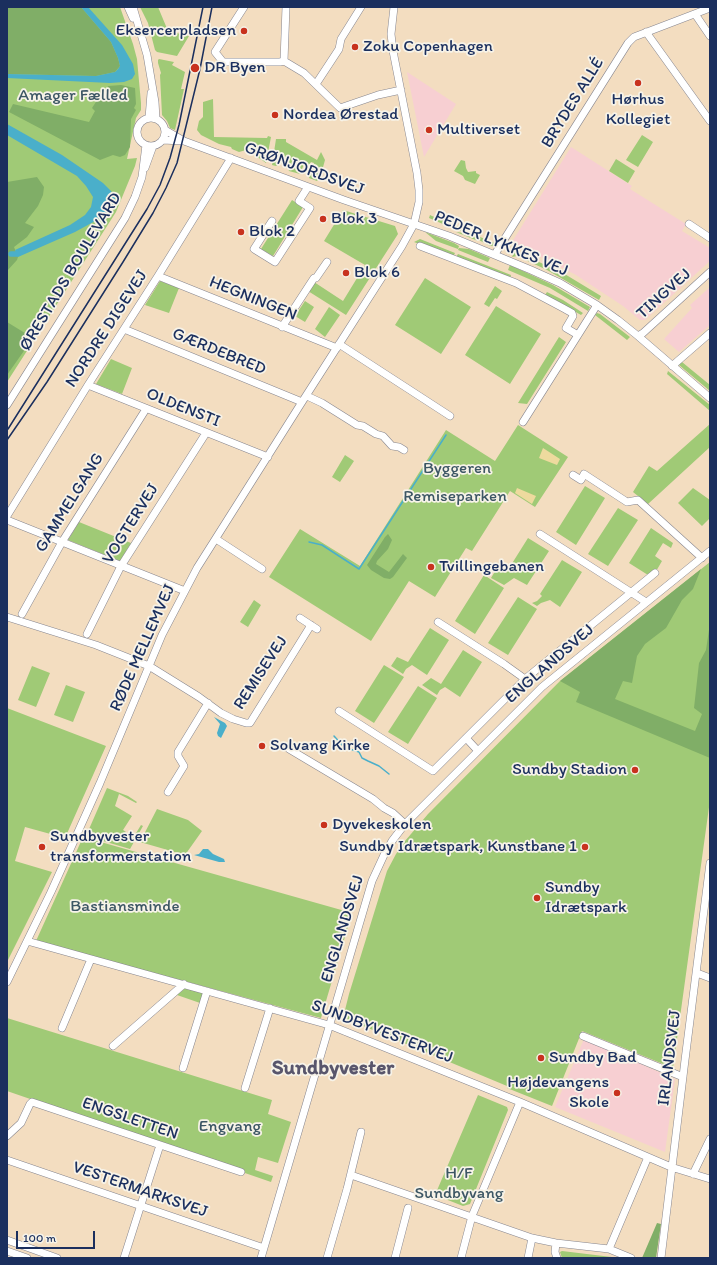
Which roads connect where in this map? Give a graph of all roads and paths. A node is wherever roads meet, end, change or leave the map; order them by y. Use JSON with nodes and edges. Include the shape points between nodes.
{"nodes":[{"id":1,"x":128,"y":7,"type":"edge"},
{"id":2,"x":133,"y":7,"type":"edge"},
{"id":3,"x":244,"y":7,"type":"edge"},
{"id":4,"x":286,"y":7,"type":"edge"},
{"id":5,"x":361,"y":7,"type":"edge"},
{"id":6,"x":394,"y":7,"type":"edge"},
{"id":7,"x":710,"y":8,"type":"edge"},
{"id":8,"x":695,"y":14,"type":"junction"},
{"id":9,"x":140,"y":31,"type":"junction"},
{"id":10,"x":646,"y":32,"type":"junction"},
{"id":11,"x":710,"y":36,"type":"edge"},
{"id":12,"x":284,"y":61,"type":"junction"},
{"id":13,"x":316,"y":84,"type":"junction"},
{"id":14,"x":401,"y":90,"type":"junction"},
{"id":15,"x":709,"y":117,"type":"edge"},
{"id":16,"x":153,"y":119,"type":"junction"},
{"id":17,"x":165,"y":130,"type":"junction"},
{"id":18,"x":163,"y":140,"type":"junction"},
{"id":19,"x":184,"y":141,"type":"junction"},
{"id":20,"x":149,"y":145,"type":"junction"},
{"id":21,"x":231,"y":158,"type":"junction"},
{"id":22,"x":308,"y":187,"type":"junction"},
{"id":23,"x":272,"y":221,"type":"dead end"},
{"id":24,"x":414,"y":224,"type":"junction"},
{"id":25,"x":689,"y":224,"type":"dead end"},
{"id":26,"x":710,"y":238,"type":"edge"},
{"id":27,"x":420,"y":246,"type":"dead end"},
{"id":28,"x":495,"y":254,"type":"junction"},
{"id":29,"x":327,"y":262,"type":"dead end"},
{"id":30,"x":710,"y":272,"type":"edge"},
{"id":31,"x":158,"y":276,"type":"junction"},
{"id":32,"x":597,"y":305,"type":"junction"},
{"id":33,"x":282,"y":327,"type":"junction"},
{"id":34,"x":124,"y":329,"type":"junction"},
{"id":35,"x":710,"y":333,"type":"edge"},
{"id":36,"x":578,"y":335,"type":"junction"},
{"id":37,"x":638,"y":336,"type":"junction"},
{"id":38,"x":338,"y":346,"type":"junction"},
{"id":39,"x":672,"y":366,"type":"junction"},
{"id":40,"x":88,"y":385,"type":"junction"},
{"id":41,"x":307,"y":396,"type":"junction"},
{"id":42,"x":710,"y":398,"type":"edge"},
{"id":43,"x":302,"y":402,"type":"junction"},
{"id":44,"x":7,"y":405,"type":"edge"},
{"id":45,"x":146,"y":409,"type":"junction"},
{"id":46,"x":450,"y":416,"type":"dead end"},
{"id":47,"x":523,"y":422,"type":"dead end"},
{"id":48,"x":206,"y":433,"type":"junction"},
{"id":49,"x":404,"y":450,"type":"dead end"},
{"id":50,"x":268,"y":457,"type":"junction"},
{"id":51,"x":573,"y":475,"type":"dead end"},
{"id":52,"x":7,"y":516,"type":"edge"},
{"id":53,"x":7,"y":520,"type":"edge"},
{"id":54,"x":540,"y":534,"type":"dead end"},
{"id":55,"x":216,"y":539,"type":"junction"},
{"id":56,"x":62,"y":542,"type":"junction"},
{"id":57,"x":710,"y":551,"type":"edge"},
{"id":58,"x":702,"y":558,"type":"junction"},
{"id":59,"x":121,"y":566,"type":"junction"},
{"id":60,"x":262,"y":569,"type":"dead end"},
{"id":61,"x":656,"y":573,"type":"dead end"},
{"id":62,"x":185,"y":592,"type":"junction"},
{"id":63,"x":631,"y":592,"type":"junction"},
{"id":64,"x":646,"y":602,"type":"junction"},
{"id":65,"x":22,"y":614,"type":"dead end"},
{"id":66,"x":7,"y":617,"type":"edge"},
{"id":67,"x":300,"y":618,"type":"dead end"},
{"id":68,"x":438,"y":622,"type":"dead end"},
{"id":69,"x":87,"y":634,"type":"dead end"},
{"id":70,"x":149,"y":666,"type":"junction"},
{"id":71,"x":525,"y":679,"type":"junction"},
{"id":72,"x":208,"y":703,"type":"junction"},
{"id":73,"x":339,"y":711,"type":"dead end"},
{"id":74,"x":466,"y":738,"type":"junction"},
{"id":75,"x":289,"y":749,"type":"dead end"},
{"id":76,"x":478,"y":751,"type":"junction"},
{"id":77,"x":168,"y":792,"type":"dead end"},
{"id":78,"x":405,"y":824,"type":"junction"},
{"id":79,"x":710,"y":865,"type":"edge"},
{"id":80,"x":703,"y":921,"type":"junction"},
{"id":81,"x":710,"y":924,"type":"edge"},
{"id":82,"x":28,"y":941,"type":"junction"},
{"id":83,"x":91,"y":959,"type":"junction"},
{"id":84,"x":697,"y":973,"type":"junction"},
{"id":85,"x":710,"y":978,"type":"edge"},
{"id":86,"x":7,"y":982,"type":"edge"},
{"id":87,"x":184,"y":984,"type":"junction"},
{"id":88,"x":207,"y":991,"type":"junction"},
{"id":89,"x":270,"y":1008,"type":"junction"},
{"id":90,"x":329,"y":1025,"type":"junction"},
{"id":91,"x":62,"y":1028,"type":"dead end"},
{"id":92,"x":583,"y":1036,"type":"dead end"},
{"id":93,"x":113,"y":1046,"type":"dead end"},
{"id":94,"x":183,"y":1068,"type":"dead end"},
{"id":95,"x":683,"y":1077,"type":"junction"},
{"id":96,"x":245,"y":1088,"type":"dead end"},
{"id":97,"x":520,"y":1102,"type":"junction"},
{"id":98,"x":361,"y":1132,"type":"dead end"},
{"id":99,"x":7,"y":1136,"type":"edge"},
{"id":100,"x":710,"y":1139,"type":"edge"},
{"id":101,"x":160,"y":1145,"type":"junction"},
{"id":102,"x":648,"y":1157,"type":"junction"},
{"id":103,"x":7,"y":1160,"type":"edge"},
{"id":104,"x":671,"y":1167,"type":"junction"},
{"id":105,"x":241,"y":1172,"type":"dead end"},
{"id":106,"x":693,"y":1174,"type":"junction"},
{"id":107,"x":351,"y":1175,"type":"junction"},
{"id":108,"x":710,"y":1179,"type":"edge"},
{"id":109,"x":141,"y":1206,"type":"junction"},
{"id":110,"x":408,"y":1208,"type":"dead end"},
{"id":111,"x":472,"y":1216,"type":"junction"},
{"id":112,"x":532,"y":1238,"type":"junction"},
{"id":113,"x":7,"y":1240,"type":"edge"},
{"id":114,"x":556,"y":1242,"type":"junction"},
{"id":115,"x":264,"y":1248,"type":"junction"},
{"id":116,"x":609,"y":1249,"type":"junction"},
{"id":117,"x":7,"y":1251,"type":"edge"},
{"id":118,"x":27,"y":1258,"type":"edge"},
{"id":119,"x":57,"y":1258,"type":"edge"},
{"id":120,"x":124,"y":1258,"type":"edge"},
{"id":121,"x":261,"y":1258,"type":"edge"},
{"id":122,"x":328,"y":1258,"type":"edge"},
{"id":123,"x":395,"y":1258,"type":"edge"},
{"id":124,"x":461,"y":1258,"type":"edge"},
{"id":125,"x":528,"y":1258,"type":"edge"},
{"id":126,"x":557,"y":1258,"type":"edge"},
{"id":127,"x":631,"y":1258,"type":"edge"},
{"id":128,"x":661,"y":1258,"type":"edge"}],
"edges":[{"from":1,"to":9,"type":"street"},
{"from":2,"to":9,"type":"street"},
{"from":3,"to":12,"type":"street","via":[[216,52],[223,62]]},
{"from":4,"to":12,"type":"street"},
{"from":5,"to":13,"type":"street","via":[[341,39],[339,49]]},
{"from":6,"to":14,"type":"street","name":"RØDE MELLEMVEJ","via":[[391,34]]},
{"from":7,"to":8,"type":"street","name":"BRYDES ALLÉ"},
{"from":8,"to":10,"type":"street","name":"BRYDES ALLÉ"},
{"from":8,"to":11,"type":"street"},
{"from":9,"to":16,"type":"street","via":[[155,102]]},
{"from":10,"to":15,"type":"street"},
{"from":10,"to":28,"type":"street","name":"BRYDES ALLÉ","via":[[628,43]]},
{"from":12,"to":13,"type":"street"},
{"from":13,"to":14,"type":"street","via":[[340,108]]},
{"from":14,"to":24,"type":"street","name":"RØDE MELLEMVEJ","via":[[419,190]]},
{"from":16,"to":17,"type":"street","via":[[162,123]]},
{"from":16,"to":20,"type":"street","via":[[143,121],[138,130],[139,139]]},
{"from":17,"to":18,"type":"street"},
{"from":17,"to":19,"type":"street","name":"GRØNJORDSVEJ"},
{"from":18,"to":19,"type":"street","name":"GRØNJORDSVEJ"},
{"from":18,"to":20,"type":"street"},
{"from":19,"to":21,"type":"street","name":"GRØNJORDSVEJ"},
{"from":20,"to":44,"type":"street","name":"ØRESTADS BOULEVARD","via":[[148,162],[125,218]]},
{"from":21,"to":22,"type":"street","name":"GRØNJORDSVEJ"},
{"from":21,"to":31,"type":"street","name":"NORDRE DIGEVEJ"},
{"from":22,"to":23,"type":"street","via":[[299,200],[310,208],[275,262],[254,249]]},
{"from":22,"to":24,"type":"street","name":"GRØNJORDSVEJ"},
{"from":24,"to":28,"type":"street","name":"PEDER LYKKES VEJ"},
{"from":24,"to":38,"type":"street","name":"RØDE MELLEMVEJ"},
{"from":25,"to":26,"type":"street"},
{"from":27,"to":36,"type":"street","name":"PEDER LYKKES VEJ","via":[[516,283],[572,313],[573,316],[566,328]]},
{"from":28,"to":32,"type":"street","name":"PEDER LYKKES VEJ","via":[[560,283]]},
{"from":29,"to":33,"type":"street"},
{"from":30,"to":37,"type":"street","name":"TINGVEJ"},
{"from":31,"to":33,"type":"street","name":"HEGNINGEN"},
{"from":31,"to":34,"type":"street","name":"NORDRE DIGEVEJ"},
{"from":32,"to":36,"type":"street"},
{"from":32,"to":37,"type":"street","name":"PEDER LYKKES VEJ"},
{"from":33,"to":38,"type":"street","name":"HEGNINGEN"},
{"from":34,"to":40,"type":"street","name":"NORDRE DIGEVEJ"},
{"from":34,"to":43,"type":"street","name":"GÆRDEBRED"},
{"from":35,"to":39,"type":"street"},
{"from":36,"to":47,"type":"street"},
{"from":37,"to":39,"type":"street","name":"PEDER LYKKES VEJ"},
{"from":38,"to":41,"type":"street","name":"RØDE MELLEMVEJ"},
{"from":38,"to":46,"type":"street"},
{"from":39,"to":42,"type":"street","name":"PEDER LYKKES VEJ"},
{"from":40,"to":45,"type":"street","name":"OLDENSTI"},
{"from":40,"to":52,"type":"street","name":"NORDRE DIGEVEJ"},
{"from":41,"to":43,"type":"street","name":"RØDE MELLEMVEJ"},
{"from":41,"to":49,"type":"street","via":[[357,425],[383,436],[392,446]]},
{"from":43,"to":50,"type":"street","name":"RØDE MELLEMVEJ"},
{"from":45,"to":48,"type":"street","name":"OLDENSTI"},
{"from":45,"to":56,"type":"street","name":"GAMMELGANG"},
{"from":48,"to":50,"type":"street","name":"OLDENSTI"},
{"from":48,"to":59,"type":"street","name":"VOGTERVEJ"},
{"from":50,"to":55,"type":"street","name":"RØDE MELLEMVEJ"},
{"from":51,"to":58,"type":"street","via":[[581,480],[584,474],[627,502],[638,500]]},
{"from":53,"to":56,"type":"street"},
{"from":54,"to":63,"type":"street"},
{"from":55,"to":60,"type":"street"},
{"from":55,"to":62,"type":"street","name":"RØDE MELLEMVEJ"},
{"from":56,"to":59,"type":"street"},
{"from":56,"to":65,"type":"street","name":"GAMMELGANG"},
{"from":57,"to":58,"type":"street","name":"ENGLANDSVEJ"},
{"from":58,"to":64,"type":"street","name":"ENGLANDSVEJ"},
{"from":59,"to":62,"type":"street"},
{"from":59,"to":69,"type":"street","name":"VOGTERVEJ"},
{"from":61,"to":63,"type":"street"},
{"from":62,"to":70,"type":"street","name":"RØDE MELLEMVEJ"},
{"from":63,"to":64,"type":"street"},
{"from":63,"to":71,"type":"street"},
{"from":64,"to":76,"type":"street","name":"ENGLANDSVEJ","via":[[542,687]]},
{"from":66,"to":70,"type":"street","name":"REMISEVEJ","via":[[96,645]]},
{"from":67,"to":72,"type":"street","name":"REMISEVEJ","via":[[314,627],[250,723],[233,719]]},
{"from":68,"to":71,"type":"street"},
{"from":70,"to":72,"type":"street","name":"REMISEVEJ"},
{"from":70,"to":82,"type":"street","name":"RØDE MELLEMVEJ","via":[[100,783]]},
{"from":71,"to":74,"type":"street"},
{"from":72,"to":77,"type":"street","via":[[178,752],[184,766]]},
{"from":73,"to":74,"type":"street","via":[[433,771]]},
{"from":74,"to":76,"type":"street"},
{"from":75,"to":78,"type":"street","via":[[373,799],[393,812]]},
{"from":76,"to":78,"type":"street","name":"ENGLANDSVEJ"},
{"from":78,"to":90,"type":"street","name":"ENGLANDSVEJ","via":[[392,841],[372,881]]},
{"from":79,"to":80,"type":"street","name":"IRLANDSVEJ"},
{"from":80,"to":81,"type":"street"},
{"from":80,"to":84,"type":"street","name":"IRLANDSVEJ"},
{"from":82,"to":83,"type":"street","name":"SUNDBYVESTERVEJ"},
{"from":82,"to":86,"type":"street","name":"RØDE MELLEMVEJ"},
{"from":83,"to":87,"type":"street","name":"SUNDBYVESTERVEJ"},
{"from":83,"to":91,"type":"street"},
{"from":84,"to":85,"type":"street"},
{"from":84,"to":95,"type":"street","name":"IRLANDSVEJ"},
{"from":87,"to":88,"type":"street","name":"SUNDBYVESTERVEJ"},
{"from":87,"to":93,"type":"street"},
{"from":88,"to":89,"type":"street","name":"SUNDBYVESTERVEJ"},
{"from":88,"to":94,"type":"street"},
{"from":89,"to":90,"type":"street","name":"SUNDBYVESTERVEJ"},
{"from":89,"to":96,"type":"street"},
{"from":90,"to":97,"type":"street","name":"SUNDBYVESTERVEJ"},
{"from":90,"to":115,"type":"street","name":"ENGLANDSVEJ"},
{"from":92,"to":95,"type":"street"},
{"from":95,"to":104,"type":"street","name":"IRLANDSVEJ"},
{"from":97,"to":102,"type":"street","name":"SUNDBYVESTERVEJ"},
{"from":97,"to":111,"type":"street"},
{"from":98,"to":107,"type":"street"},
{"from":99,"to":101,"type":"street","name":"ENGSLETTEN","via":[[21,1123],[32,1102]]},
{"from":100,"to":106,"type":"street"},
{"from":101,"to":105,"type":"street","name":"ENGSLETTEN"},
{"from":101,"to":109,"type":"street"},
{"from":102,"to":104,"type":"street","name":"SUNDBYVESTERVEJ"},
{"from":102,"to":116,"type":"street"},
{"from":103,"to":109,"type":"street","name":"VESTERMARKSVEJ"},
{"from":104,"to":106,"type":"street","name":"SUNDBYVESTERVEJ"},
{"from":104,"to":128,"type":"street","name":"IRLANDSVEJ"},
{"from":106,"to":108,"type":"street","name":"SUNDBYVESTERVEJ"},
{"from":107,"to":111,"type":"street"},
{"from":107,"to":122,"type":"street"},
{"from":109,"to":115,"type":"street","name":"VESTERMARKSVEJ"},
{"from":109,"to":120,"type":"street"},
{"from":110,"to":123,"type":"street"},
{"from":111,"to":112,"type":"street"},
{"from":111,"to":124,"type":"street"},
{"from":112,"to":114,"type":"street"},
{"from":112,"to":125,"type":"street"},
{"from":113,"to":119,"type":"street"},
{"from":114,"to":116,"type":"street"},
{"from":114,"to":126,"type":"street"},
{"from":115,"to":121,"type":"street","name":"ENGLANDSVEJ"},
{"from":116,"to":127,"type":"street"},
{"from":117,"to":118,"type":"street"}]}
